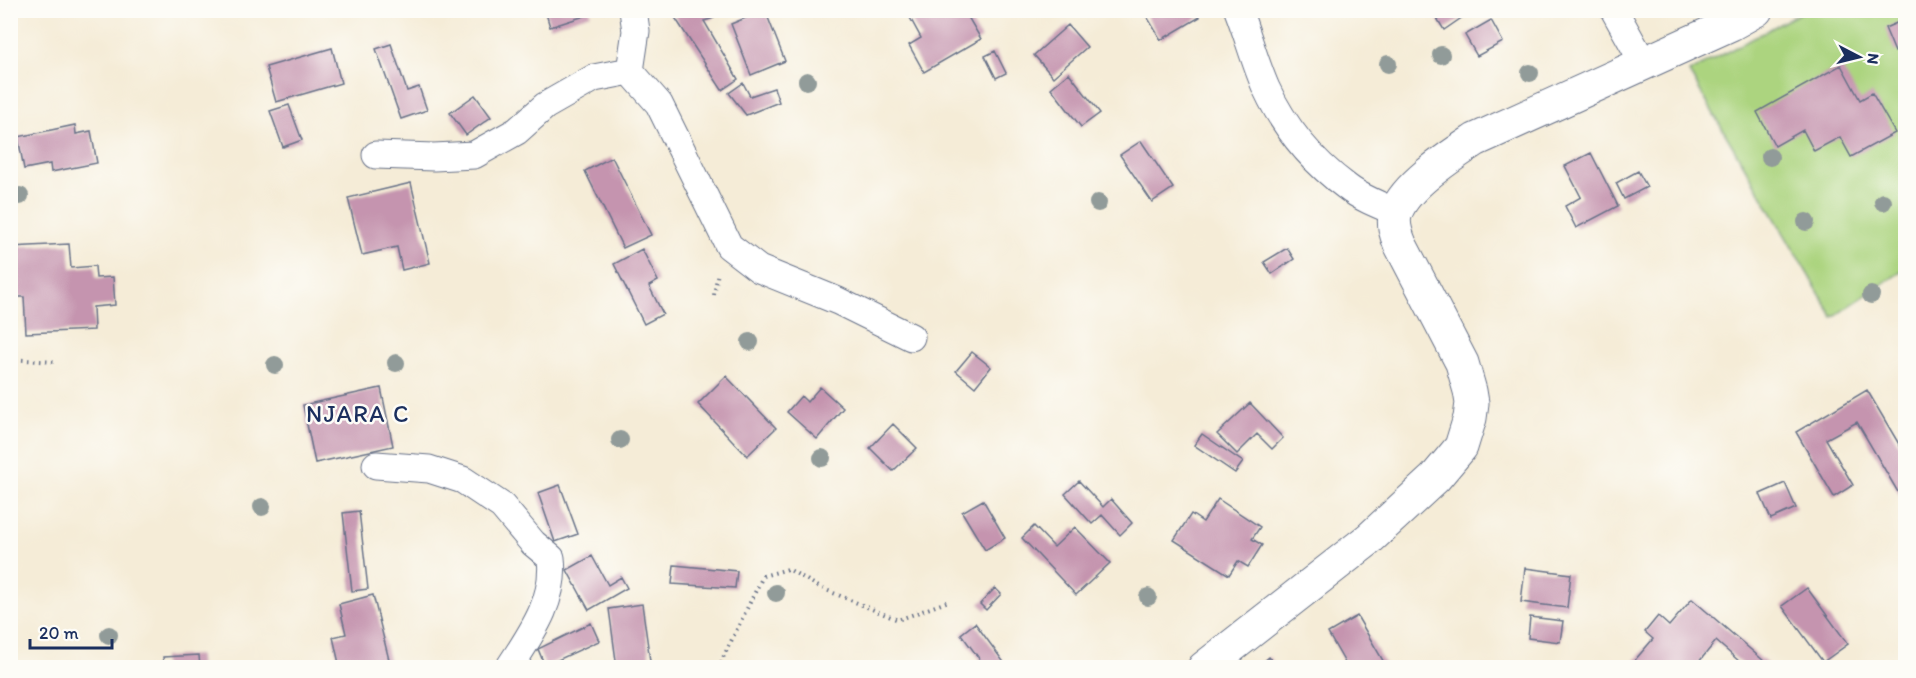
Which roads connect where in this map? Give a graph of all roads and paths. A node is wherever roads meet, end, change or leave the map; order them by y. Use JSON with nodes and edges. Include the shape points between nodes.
{"nodes":[{"id":1,"x":1238,"y":10,"type":"edge"},
{"id":2,"x":1614,"y":10,"type":"edge"},
{"id":3,"x":1756,"y":10,"type":"edge"},
{"id":4,"x":633,"y":11,"type":"edge"},
{"id":5,"x":1644,"y":64,"type":"junction"},
{"id":6,"x":630,"y":71,"type":"junction"},
{"id":7,"x":376,"y":155,"type":"dead end"},
{"id":8,"x":1396,"y":212,"type":"junction"},
{"id":9,"x":911,"y":337,"type":"dead end"},
{"id":10,"x":10,"y":359,"type":"edge"},
{"id":11,"x":54,"y":362,"type":"dead end"},
{"id":12,"x":376,"y":465,"type":"dead end"},
{"id":13,"x":949,"y":601,"type":"dead end"},
{"id":14,"x":509,"y":668,"type":"edge"},
{"id":15,"x":718,"y":668,"type":"edge"},
{"id":16,"x":1204,"y":668,"type":"edge"}],
"edges":[{"from":1,"to":8,"type":"street","via":[[1265,86],[1295,137],[1347,188]]},
{"from":2,"to":5,"type":"street"},
{"from":3,"to":5,"type":"main road"},
{"from":4,"to":6,"type":"street","via":[[636,31]]},
{"from":5,"to":8,"type":"main road","via":[[1475,140],[1425,176]]},
{"from":6,"to":7,"type":"street","via":[[594,78],[545,106],[517,131],[474,155]]},
{"from":6,"to":9,"type":"street","via":[[659,104],[729,246],[759,269],[838,301]]},
{"from":8,"to":16,"type":"main road","via":[[1395,229],[1400,244],[1462,363],[1470,391],[1470,418],[1461,447],[1435,478],[1369,539]]},
{"from":10,"to":11,"type":"path"},
{"from":12,"to":14,"type":"street","via":[[429,469],[463,480],[502,506],[532,543],[552,558],[545,607]]},
{"from":13,"to":15,"type":"path","via":[[898,620],[819,587],[788,569],[763,576]]}]}
